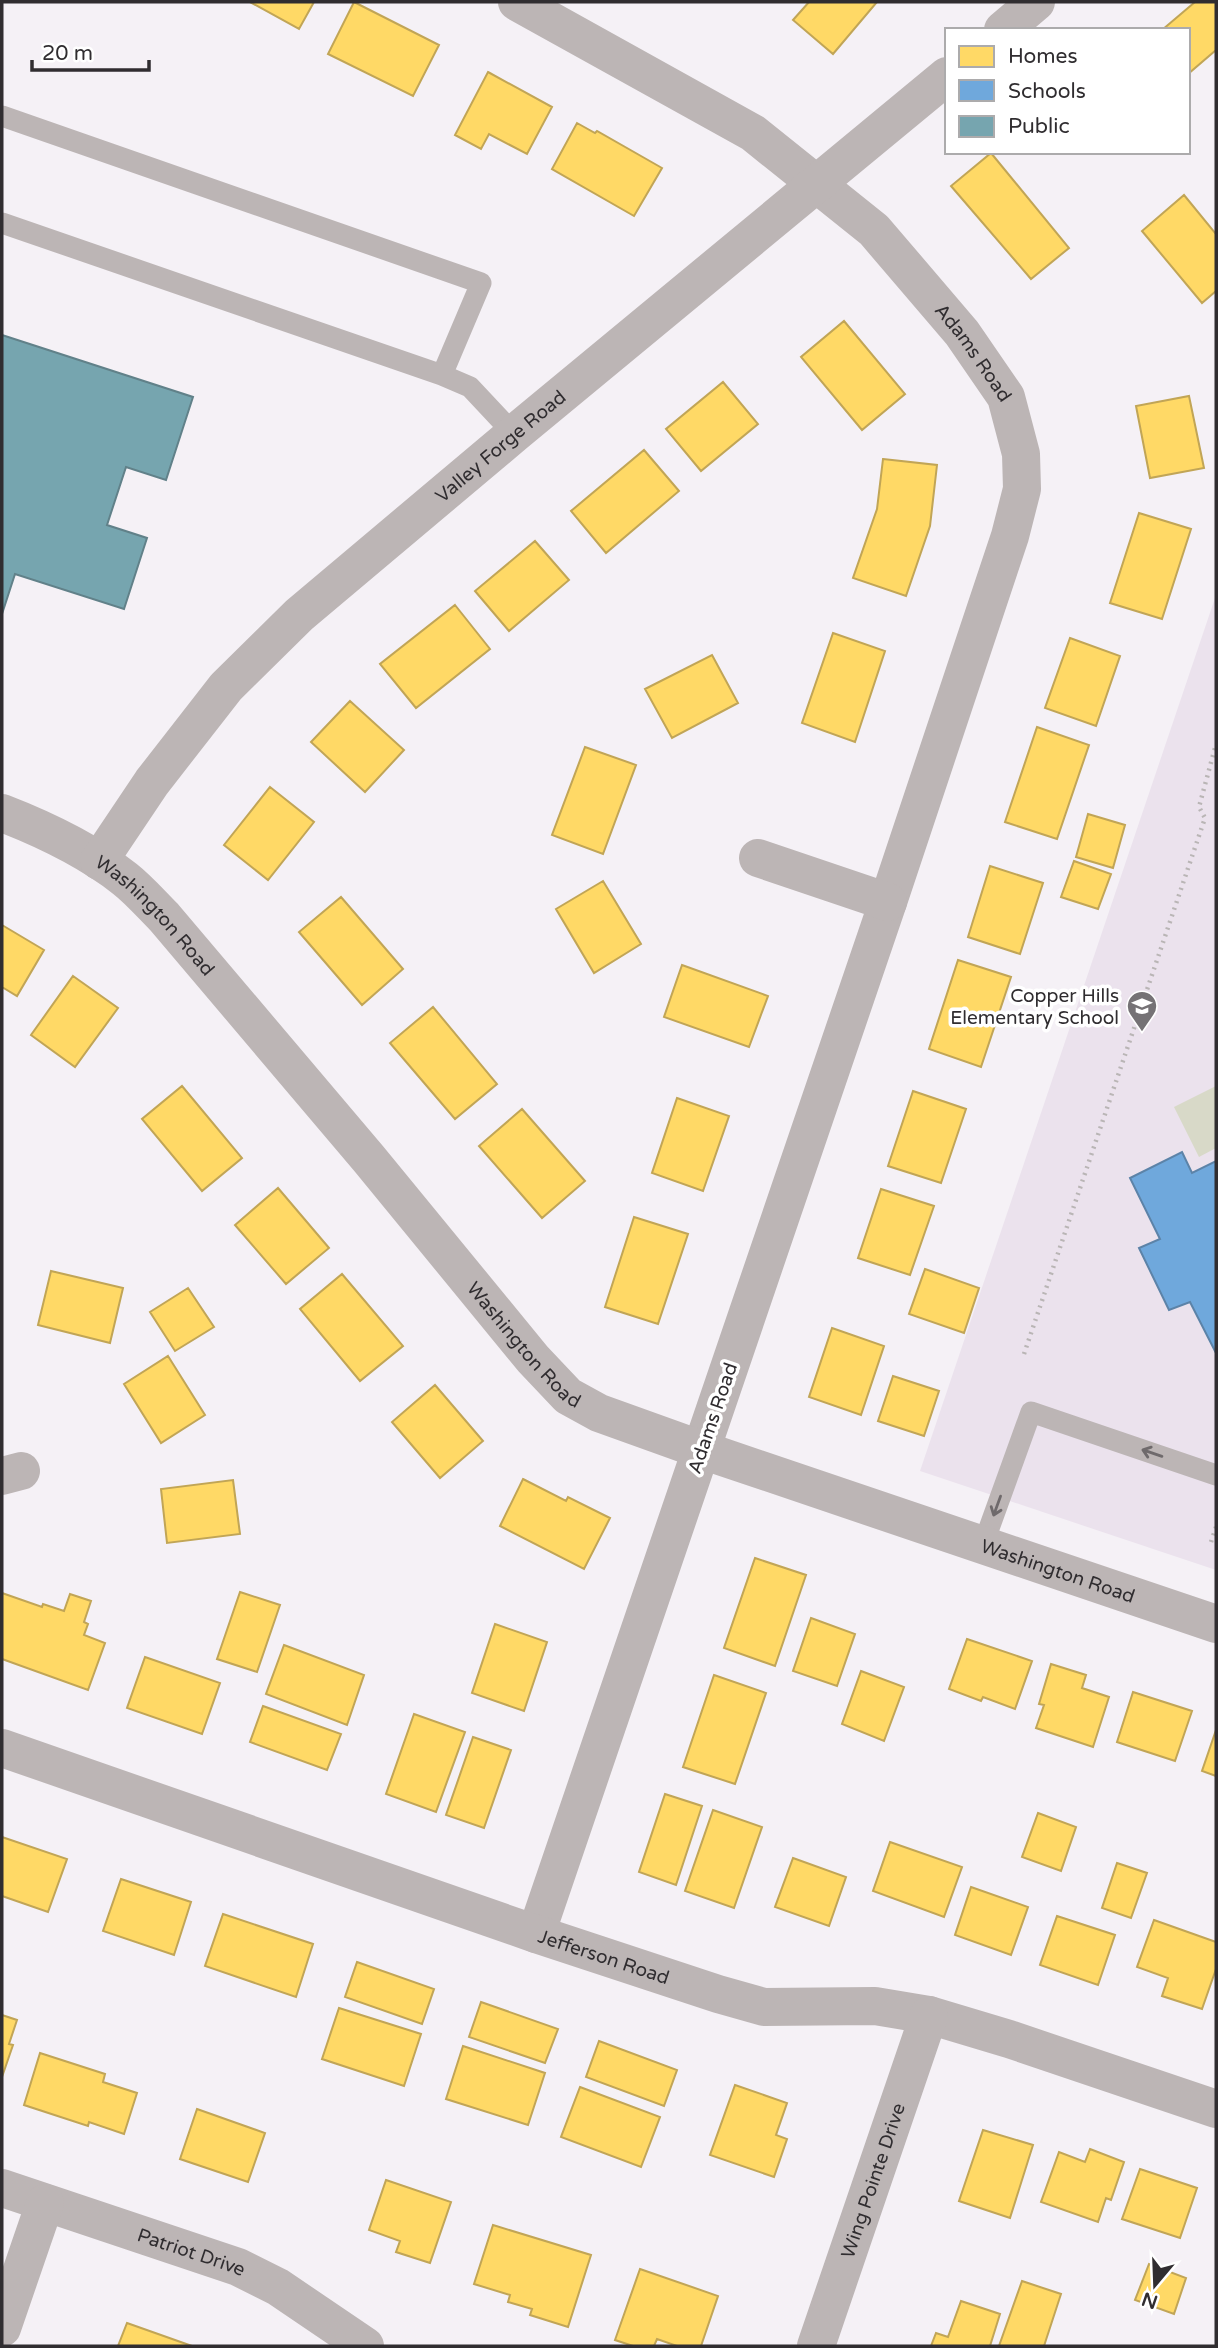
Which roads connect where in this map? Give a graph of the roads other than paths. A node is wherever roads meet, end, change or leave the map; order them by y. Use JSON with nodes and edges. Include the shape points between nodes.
{"nodes":[{"id":1,"x":517,"y":2,"type":"edge"},
{"id":2,"x":1036,"y":2,"type":"edge"},
{"id":3,"x":1005,"y":28,"type":"edge"},
{"id":4,"x":945,"y":78,"type":"edge"},
{"id":5,"x":2,"y":116,"type":"edge"},
{"id":6,"x":818,"y":183,"type":"junction"},
{"id":7,"x":2,"y":223,"type":"edge"},
{"id":8,"x":442,"y":374,"type":"junction"},
{"id":9,"x":514,"y":434,"type":"junction"},
{"id":10,"x":2,"y":813,"type":"edge"},
{"id":11,"x":758,"y":858,"type":"dead end"},
{"id":12,"x":99,"y":861,"type":"junction"},
{"id":13,"x":888,"y":902,"type":"junction"},
{"id":14,"x":702,"y":1450,"type":"junction"},
{"id":15,"x":1216,"y":1475,"type":"edge"},
{"id":16,"x":983,"y":1545,"type":"junction"},
{"id":17,"x":1216,"y":1624,"type":"edge"},
{"id":18,"x":2,"y":1748,"type":"edge"},
{"id":19,"x":536,"y":1934,"type":"junction"},
{"id":20,"x":929,"y":2015,"type":"junction"},
{"id":21,"x":1216,"y":2109,"type":"edge"},
{"id":22,"x":2,"y":2188,"type":"edge"},
{"id":23,"x":44,"y":2203,"type":"junction"},
{"id":24,"x":2,"y":2328,"type":"edge"},
{"id":25,"x":365,"y":2346,"type":"edge"},
{"id":26,"x":816,"y":2346,"type":"edge"}],
"edges":[{"from":1,"to":6,"type":"street","name":"Adams Road","via":[[752,133]]},
{"from":2,"to":3,"type":"street"},
{"from":4,"to":6,"type":"street","name":"Valley Forge Road"},
{"from":5,"to":8,"type":"lane","via":[[481,284]]},
{"from":6,"to":9,"type":"street","name":"Valley Forge Road"},
{"from":6,"to":13,"type":"street","name":"Adams Road","via":[[874,230],[962,333],[1006,397],[1021,454],[1022,489],[1010,536]]},
{"from":7,"to":8,"type":"lane"},
{"from":8,"to":9,"type":"lane","via":[[470,387]]},
{"from":9,"to":12,"type":"street","name":"Valley Forge Road","via":[[299,615],[226,687],[152,782]]},
{"from":10,"to":12,"type":"street","name":"Washington Road","via":[[50,832]]},
{"from":11,"to":13,"type":"street"},
{"from":12,"to":14,"type":"street","name":"Washington Road","via":[[127,880],[164,916],[568,1396],[599,1413]]},
{"from":13,"to":14,"type":"street","name":"Adams Road"},
{"from":14,"to":16,"type":"street","name":"Washington Road"},
{"from":14,"to":19,"type":"street","name":"Adams Road"},
{"from":15,"to":16,"type":"lane","one_way":true,"via":[[1031,1412]]},
{"from":16,"to":17,"type":"street","name":"Washington Road"},
{"from":18,"to":19,"type":"street","name":"Jefferson Road"},
{"from":19,"to":20,"type":"street","name":"Jefferson Road","via":[[764,2007],[875,2006]]},
{"from":20,"to":21,"type":"street","name":"Jefferson Road"},
{"from":20,"to":26,"type":"street","name":"Wing Pointe Drive"},
{"from":22,"to":23,"type":"street","name":"Patriot Drive"},
{"from":23,"to":24,"type":"street"},
{"from":23,"to":25,"type":"street","name":"Patriot Drive","via":[[238,2267],[278,2287]]}]}
